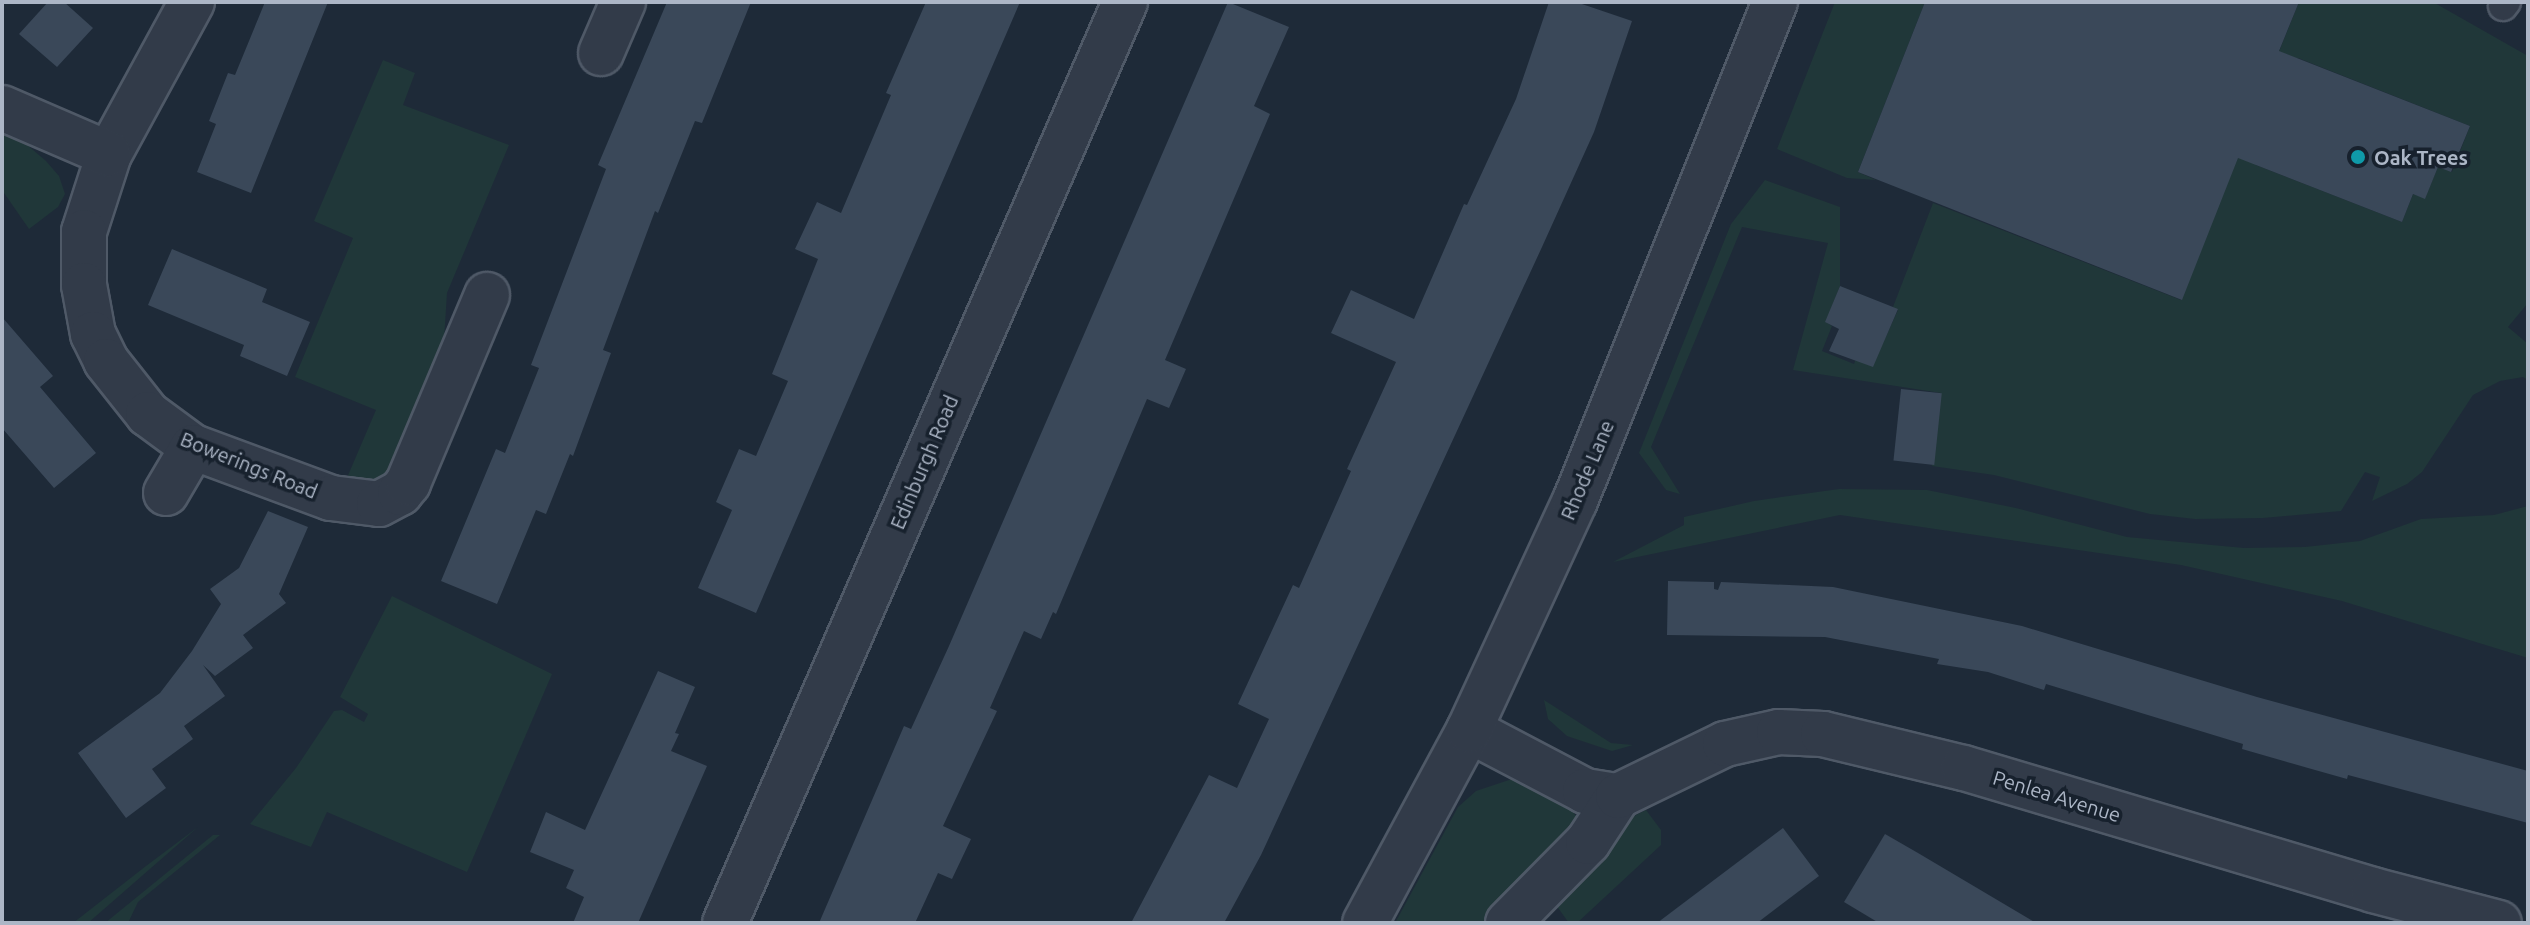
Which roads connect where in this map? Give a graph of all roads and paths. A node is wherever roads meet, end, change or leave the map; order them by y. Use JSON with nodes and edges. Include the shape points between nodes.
{"nodes":[{"id":1,"x":192,"y":2,"type":"edge"},
{"id":2,"x":623,"y":2,"type":"edge"},
{"id":3,"x":1125,"y":2,"type":"edge"},
{"id":4,"x":1775,"y":2,"type":"edge"},
{"id":5,"x":601,"y":53,"type":"dead end"},
{"id":6,"x":2,"y":108,"type":"edge"},
{"id":7,"x":109,"y":154,"type":"junction"},
{"id":8,"x":487,"y":295,"type":"dead end"},
{"id":9,"x":193,"y":447,"type":"junction"},
{"id":10,"x":166,"y":493,"type":"dead end"},
{"id":11,"x":1469,"y":730,"type":"junction"},
{"id":12,"x":1618,"y":796,"type":"junction"},
{"id":13,"x":725,"y":923,"type":"edge"},
{"id":14,"x":1365,"y":923,"type":"edge"},
{"id":15,"x":1508,"y":923,"type":"edge"},
{"id":16,"x":2499,"y":923,"type":"edge"}],
"edges":[{"from":1,"to":7,"type":"street","name":"Bowerings Road"},
{"from":2,"to":5,"type":"street"},
{"from":3,"to":13,"type":"street","name":"Edinburgh Road"},
{"from":4,"to":11,"type":"street","name":"Rhode Lane","via":[[1575,501]]},
{"from":6,"to":7,"type":"street"},
{"from":7,"to":9,"type":"street","name":"Bowerings Road","via":[[84,232],[84,285],[93,334],[111,368],[148,414]]},
{"from":8,"to":9,"type":"street","name":"Bowerings Road","via":[[408,483],[389,500],[366,504],[331,498]]},
{"from":9,"to":10,"type":"street"},
{"from":11,"to":12,"type":"street","via":[[1585,791]]},
{"from":11,"to":14,"type":"street","name":"Rhode Lane"},
{"from":12,"to":15,"type":"street","via":[[1588,842]]},
{"from":12,"to":16,"type":"street","name":"Penlea Avenue","via":[[1725,744],[1752,736],[1823,734],[1964,768]]}]}
